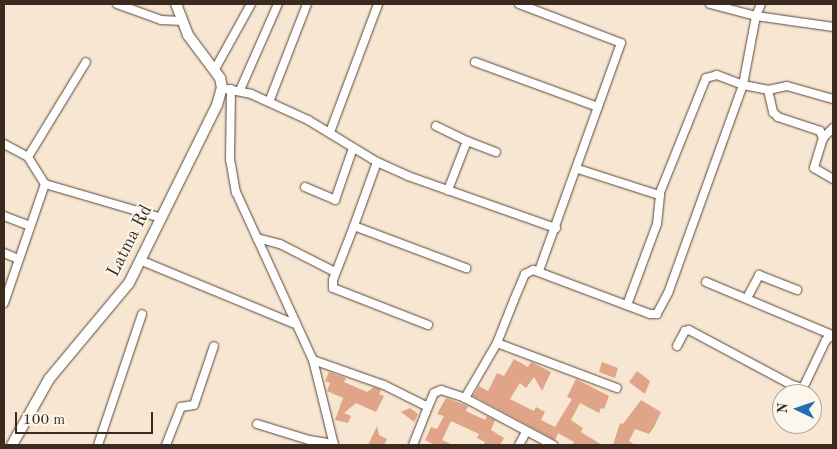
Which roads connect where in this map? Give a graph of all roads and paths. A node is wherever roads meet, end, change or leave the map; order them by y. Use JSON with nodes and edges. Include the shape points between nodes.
{"nodes":[{"id":1,"x":117,"y":4,"type":"edge"},
{"id":2,"x":176,"y":4,"type":"edge"},
{"id":3,"x":250,"y":4,"type":"edge"},
{"id":4,"x":278,"y":4,"type":"edge"},
{"id":5,"x":307,"y":4,"type":"edge"},
{"id":6,"x":378,"y":4,"type":"edge"},
{"id":7,"x":519,"y":4,"type":"edge"},
{"id":8,"x":710,"y":4,"type":"edge"},
{"id":9,"x":761,"y":4,"type":"edge"},
{"id":10,"x":756,"y":16,"type":"junction"},
{"id":11,"x":182,"y":21,"type":"junction"},
{"id":12,"x":833,"y":27,"type":"edge"},
{"id":13,"x":86,"y":62,"type":"dead end"},
{"id":14,"x":475,"y":62,"type":"dead end"},
{"id":15,"x":215,"y":69,"type":"junction"},
{"id":16,"x":742,"y":85,"type":"junction"},
{"id":17,"x":226,"y":89,"type":"junction"},
{"id":18,"x":240,"y":90,"type":"junction"},
{"id":19,"x":768,"y":90,"type":"junction"},
{"id":20,"x":833,"y":99,"type":"edge"},
{"id":21,"x":270,"y":102,"type":"junction"},
{"id":22,"x":598,"y":107,"type":"junction"},
{"id":23,"x":436,"y":126,"type":"dead end"},
{"id":24,"x":833,"y":128,"type":"edge"},
{"id":25,"x":330,"y":132,"type":"junction"},
{"id":26,"x":828,"y":137,"type":"edge"},
{"id":27,"x":467,"y":141,"type":"junction"},
{"id":28,"x":4,"y":144,"type":"edge"},
{"id":29,"x":354,"y":148,"type":"junction"},
{"id":30,"x":496,"y":152,"type":"dead end"},
{"id":31,"x":28,"y":157,"type":"junction"},
{"id":32,"x":377,"y":162,"type":"junction"},
{"id":33,"x":578,"y":169,"type":"junction"},
{"id":34,"x":833,"y":179,"type":"edge"},
{"id":35,"x":45,"y":184,"type":"junction"},
{"id":36,"x":305,"y":187,"type":"dead end"},
{"id":37,"x":448,"y":190,"type":"junction"},
{"id":38,"x":660,"y":194,"type":"junction"},
{"id":39,"x":4,"y":216,"type":"edge"},
{"id":40,"x":161,"y":218,"type":"junction"},
{"id":41,"x":30,"y":226,"type":"junction"},
{"id":42,"x":354,"y":226,"type":"junction"},
{"id":43,"x":556,"y":228,"type":"junction"},
{"id":44,"x":257,"y":238,"type":"junction"},
{"id":45,"x":4,"y":253,"type":"edge"},
{"id":46,"x":18,"y":259,"type":"junction"},
{"id":47,"x":142,"y":261,"type":"junction"},
{"id":48,"x":466,"y":268,"type":"dead end"},
{"id":49,"x":539,"y":271,"type":"junction"},
{"id":50,"x":335,"y":272,"type":"junction"},
{"id":51,"x":706,"y":282,"type":"dead end"},
{"id":52,"x":797,"y":290,"type":"dead end"},
{"id":53,"x":747,"y":298,"type":"junction"},
{"id":54,"x":4,"y":303,"type":"edge"},
{"id":55,"x":627,"y":305,"type":"junction"},
{"id":56,"x":142,"y":314,"type":"dead end"},
{"id":57,"x":295,"y":324,"type":"junction"},
{"id":58,"x":428,"y":324,"type":"dead end"},
{"id":59,"x":831,"y":335,"type":"edge"},
{"id":60,"x":497,"y":343,"type":"junction"},
{"id":61,"x":214,"y":346,"type":"dead end"},
{"id":62,"x":677,"y":346,"type":"dead end"},
{"id":63,"x":313,"y":360,"type":"junction"},
{"id":64,"x":617,"y":388,"type":"dead end"},
{"id":65,"x":464,"y":398,"type":"junction"},
{"id":66,"x":428,"y":407,"type":"junction"},
{"id":67,"x":257,"y":424,"type":"dead end"},
{"id":68,"x":526,"y":432,"type":"junction"},
{"id":69,"x":12,"y":445,"type":"edge"},
{"id":70,"x":98,"y":445,"type":"edge"},
{"id":71,"x":166,"y":445,"type":"edge"},
{"id":72,"x":334,"y":445,"type":"edge"},
{"id":73,"x":413,"y":445,"type":"edge"},
{"id":74,"x":519,"y":445,"type":"edge"},
{"id":75,"x":553,"y":445,"type":"edge"}],
"edges":[{"from":1,"to":11,"type":"street","via":[[161,20]]},
{"from":2,"to":11,"type":"street"},
{"from":3,"to":15,"type":"street"},
{"from":4,"to":18,"type":"street"},
{"from":5,"to":21,"type":"street"},
{"from":6,"to":25,"type":"street"},
{"from":7,"to":22,"type":"street","via":[[620,41]]},
{"from":8,"to":10,"type":"street"},
{"from":9,"to":10,"type":"street"},
{"from":10,"to":12,"type":"street"},
{"from":10,"to":16,"type":"street"},
{"from":11,"to":15,"type":"street"},
{"from":13,"to":31,"type":"street"},
{"from":14,"to":22,"type":"street"},
{"from":15,"to":17,"type":"street"},
{"from":16,"to":19,"type":"street"},
{"from":16,"to":38,"type":"street","via":[[717,75],[706,78]]},
{"from":16,"to":55,"type":"street","via":[[660,311],[650,314]]},
{"from":17,"to":18,"type":"street"},
{"from":17,"to":40,"type":"street","name":"Latma Rd"},
{"from":17,"to":44,"type":"street","via":[[232,176]]},
{"from":18,"to":21,"type":"street"},
{"from":19,"to":20,"type":"street","via":[[787,86]]},
{"from":19,"to":26,"type":"street","via":[[775,115],[816,129]]},
{"from":21,"to":25,"type":"street"},
{"from":22,"to":33,"type":"street"},
{"from":23,"to":27,"type":"street"},
{"from":24,"to":26,"type":"street"},
{"from":25,"to":29,"type":"street"},
{"from":26,"to":34,"type":"street","via":[[814,168]]},
{"from":27,"to":30,"type":"street"},
{"from":27,"to":37,"type":"street"},
{"from":28,"to":31,"type":"street"},
{"from":29,"to":32,"type":"street"},
{"from":29,"to":36,"type":"street","via":[[336,200]]},
{"from":31,"to":35,"type":"street"},
{"from":32,"to":37,"type":"street"},
{"from":32,"to":42,"type":"street"},
{"from":33,"to":38,"type":"street","via":[[654,195]]},
{"from":33,"to":43,"type":"street"},
{"from":35,"to":40,"type":"street"},
{"from":35,"to":41,"type":"street"},
{"from":37,"to":43,"type":"street"},
{"from":38,"to":55,"type":"street","via":[[657,224]]},
{"from":39,"to":41,"type":"street"},
{"from":40,"to":47,"type":"street","name":"Latma Rd"},
{"from":41,"to":46,"type":"street"},
{"from":42,"to":48,"type":"street"},
{"from":42,"to":50,"type":"street"},
{"from":43,"to":49,"type":"street"},
{"from":44,"to":50,"type":"street","via":[[280,244]]},
{"from":44,"to":57,"type":"street"},
{"from":45,"to":46,"type":"street"},
{"from":46,"to":54,"type":"street"},
{"from":47,"to":57,"type":"street"},
{"from":47,"to":69,"type":"street","name":"Latma Rd","via":[[125,289],[49,379]]},
{"from":49,"to":55,"type":"street"},
{"from":49,"to":60,"type":"street","via":[[530,270],[525,274]]},
{"from":50,"to":58,"type":"street","via":[[332,284],[338,291]]},
{"from":51,"to":53,"type":"street"},
{"from":52,"to":53,"type":"street","via":[[759,275]]},
{"from":53,"to":59,"type":"street"},
{"from":56,"to":70,"type":"street"},
{"from":57,"to":63,"type":"street"},
{"from":59,"to":62,"type":"street","via":[[803,388],[689,330],[685,331]]},
{"from":60,"to":64,"type":"street"},
{"from":60,"to":65,"type":"street"},
{"from":61,"to":71,"type":"street","via":[[194,405],[181,407]]},
{"from":63,"to":66,"type":"street","via":[[384,385]]},
{"from":63,"to":72,"type":"street"},
{"from":65,"to":66,"type":"street","via":[[441,390],[434,393]]},
{"from":65,"to":68,"type":"street"},
{"from":66,"to":73,"type":"street"},
{"from":67,"to":72,"type":"street"},
{"from":68,"to":74,"type":"street"},
{"from":68,"to":75,"type":"street"}]}
